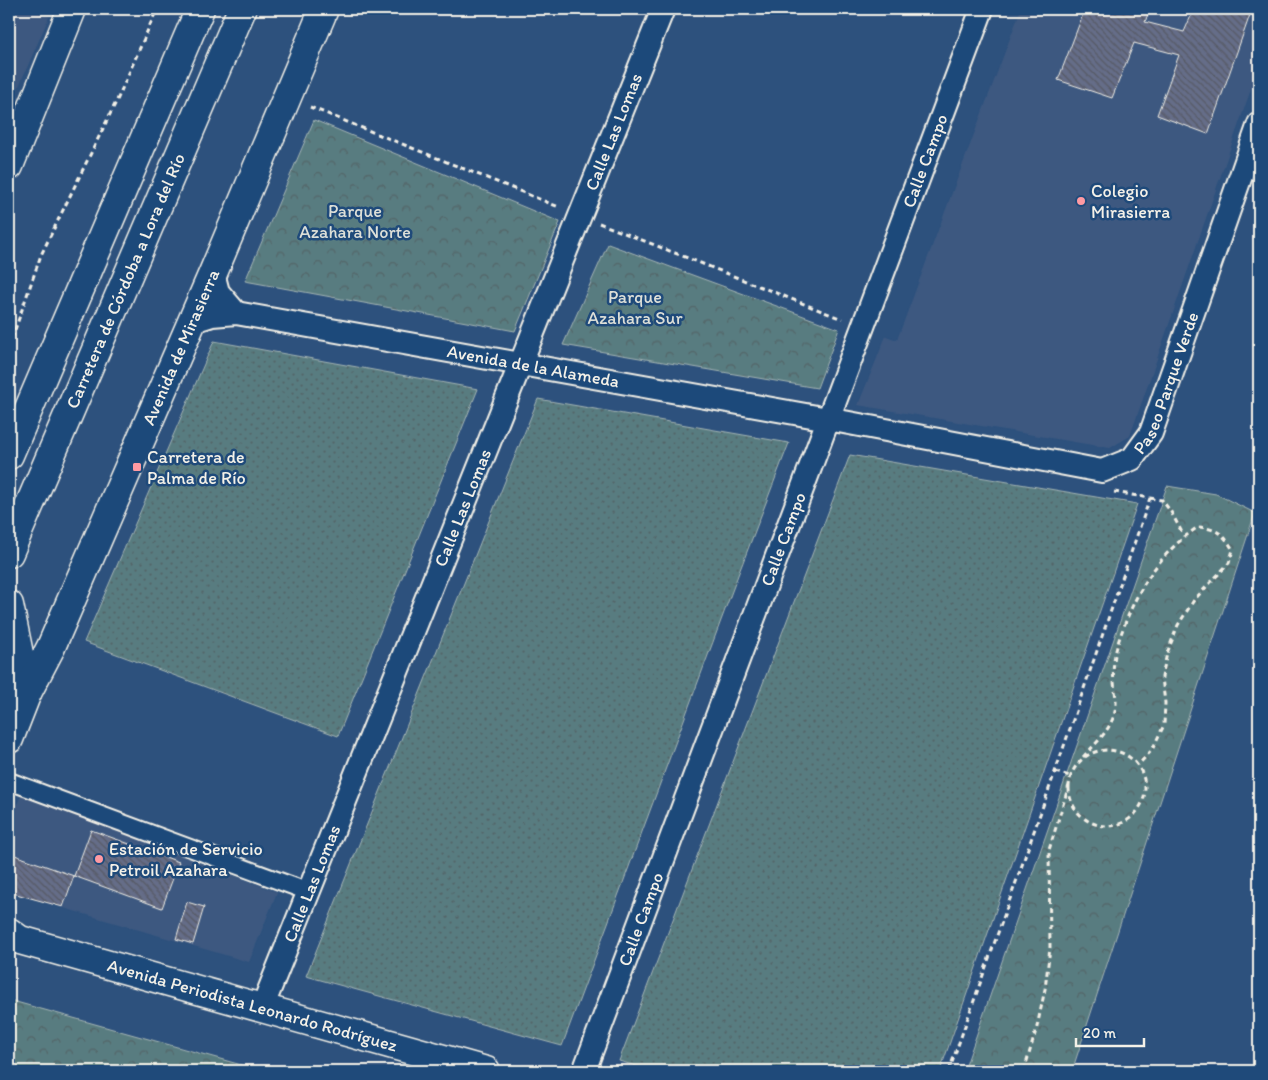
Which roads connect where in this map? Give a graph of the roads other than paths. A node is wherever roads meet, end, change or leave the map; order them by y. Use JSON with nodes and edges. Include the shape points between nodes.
{"nodes":[{"id":1,"x":72,"y":9,"type":"edge"},
{"id":2,"x":200,"y":9,"type":"edge"},
{"id":3,"x":242,"y":9,"type":"edge"},
{"id":4,"x":324,"y":9,"type":"edge"},
{"id":5,"x":663,"y":9,"type":"edge"},
{"id":6,"x":982,"y":9,"type":"edge"},
{"id":7,"x":1259,"y":124,"type":"edge"},
{"id":8,"x":9,"y":166,"type":"edge"},
{"id":9,"x":212,"y":272,"type":"junction"},
{"id":10,"x":236,"y":313,"type":"junction"},
{"id":11,"x":190,"y":322,"type":"junction"},
{"id":12,"x":520,"y":364,"type":"junction"},
{"id":13,"x":828,"y":419,"type":"junction"},
{"id":14,"x":9,"y":455,"type":"edge"},
{"id":15,"x":9,"y":553,"type":"edge"},
{"id":16,"x":9,"y":605,"type":"edge"},
{"id":17,"x":27,"y":693,"type":"junction"},
{"id":18,"x":9,"y":739,"type":"edge"},
{"id":19,"x":9,"y":781,"type":"edge"},
{"id":20,"x":309,"y":892,"type":"junction"},
{"id":21,"x":12,"y":938,"type":"edge"},
{"id":22,"x":262,"y":1008,"type":"junction"},
{"id":23,"x":486,"y":1071,"type":"edge"},
{"id":24,"x":584,"y":1071,"type":"edge"}],
"edges":[{"from":1,"to":8,"type":"street"},
{"from":2,"to":14,"type":"street"},
{"from":3,"to":15,"type":"street","name":"Carretera de Córdoba a Lora del Río"},
{"from":4,"to":9,"type":"street","name":"Avenida de Mirasierra"},
{"from":5,"to":12,"type":"street","name":"Calle Las Lomas"},
{"from":6,"to":13,"type":"street","name":"Calle Campo"},
{"from":7,"to":13,"type":"street","name":"Paseo Parque Verde","via":[[1151,432],[1132,459],[1102,471]]},
{"from":9,"to":10,"type":"street","via":[[218,292]]},
{"from":9,"to":11,"type":"street","name":"Avenida de Mirasierra"},
{"from":10,"to":11,"type":"street","name":"Avenida de la Alameda","via":[[212,315]]},
{"from":10,"to":12,"type":"street","name":"Avenida de la Alameda"},
{"from":11,"to":17,"type":"street","name":"Avenida de Mirasierra","via":[[50,647]]},
{"from":12,"to":13,"type":"street","name":"Avenida de la Alameda"},
{"from":12,"to":20,"type":"street","name":"Calle Las Lomas"},
{"from":13,"to":24,"type":"street","name":"Calle Campo"},
{"from":16,"to":17,"type":"street"},
{"from":17,"to":18,"type":"street","name":"Avenida de Mirasierra"},
{"from":19,"to":20,"type":"street"},
{"from":20,"to":22,"type":"street","name":"Calle Las Lomas"},
{"from":21,"to":22,"type":"street","name":"Avenida Periodista Leonardo Rodríguez"},
{"from":22,"to":23,"type":"street","name":"Avenida Periodista Leonardo Rodríguez"}]}
